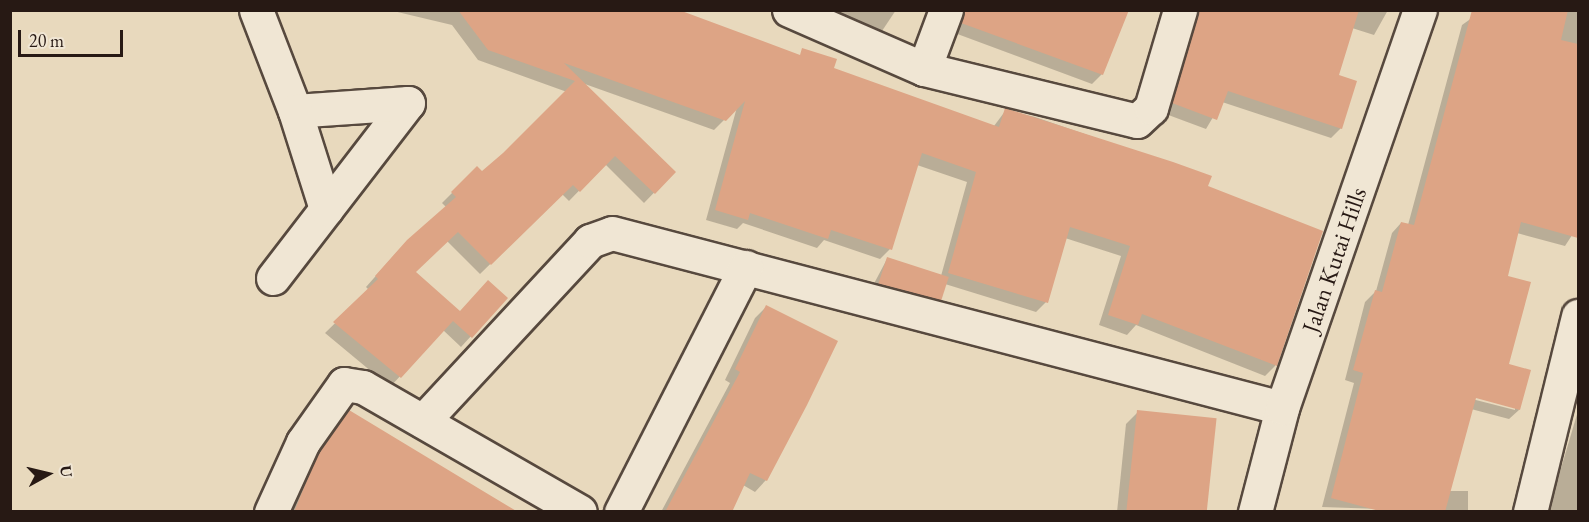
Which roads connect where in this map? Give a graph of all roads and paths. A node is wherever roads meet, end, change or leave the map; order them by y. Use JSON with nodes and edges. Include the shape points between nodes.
{"nodes":[{"id":1,"x":256,"y":10,"type":"edge"},
{"id":2,"x":789,"y":10,"type":"edge"},
{"id":3,"x":946,"y":10,"type":"edge"},
{"id":4,"x":1180,"y":10,"type":"edge"},
{"id":5,"x":1420,"y":10,"type":"edge"},
{"id":6,"x":924,"y":69,"type":"junction"},
{"id":7,"x":295,"y":111,"type":"junction"},
{"id":8,"x":326,"y":209,"type":"junction"},
{"id":9,"x":746,"y":267,"type":"junction"},
{"id":10,"x":273,"y":278,"type":"dead end"},
{"id":11,"x":1575,"y":335,"type":"edge"},
{"id":12,"x":1282,"y":408,"type":"junction"},
{"id":13,"x":423,"y":421,"type":"junction"},
{"id":14,"x":271,"y":512,"type":"edge"},
{"id":15,"x":580,"y":512,"type":"edge"},
{"id":16,"x":621,"y":512,"type":"edge"},
{"id":17,"x":1255,"y":512,"type":"edge"},
{"id":18,"x":1530,"y":512,"type":"edge"}],
"edges":[{"from":1,"to":7,"type":"street"},
{"from":2,"to":6,"type":"street"},
{"from":3,"to":6,"type":"street"},
{"from":4,"to":6,"type":"street","via":[[1152,108],[1137,121]]},
{"from":5,"to":12,"type":"street","name":"Jalan Kutai Hills"},
{"from":7,"to":8,"type":"street"},
{"from":7,"to":8,"type":"street","via":[[408,103]]},
{"from":8,"to":10,"type":"street"},
{"from":9,"to":12,"type":"street"},
{"from":9,"to":13,"type":"street","via":[[612,233],[596,236]]},
{"from":9,"to":16,"type":"street"},
{"from":11,"to":18,"type":"street"},
{"from":12,"to":17,"type":"street","name":"Jalan Kutai Hills"},
{"from":13,"to":14,"type":"street","via":[[363,387],[344,384],[303,442]]},
{"from":13,"to":15,"type":"street"}]}
